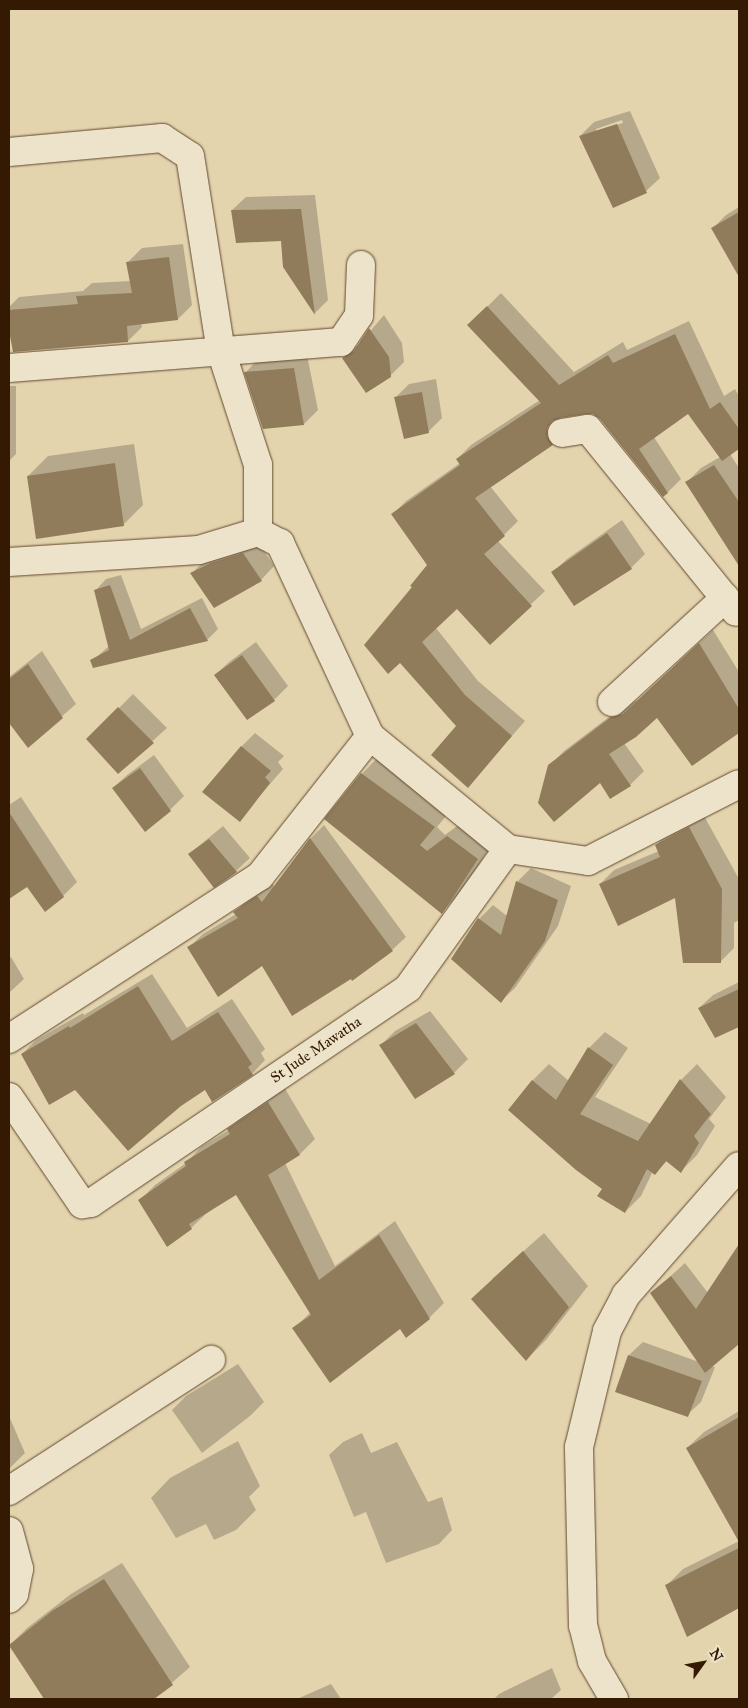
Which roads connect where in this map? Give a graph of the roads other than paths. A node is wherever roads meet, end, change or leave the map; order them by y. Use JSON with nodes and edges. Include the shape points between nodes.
{"nodes":[{"id":1,"x":9,"y":152,"type":"edge"},
{"id":2,"x":361,"y":266,"type":"dead end"},
{"id":3,"x":221,"y":351,"type":"junction"},
{"id":4,"x":9,"y":368,"type":"edge"},
{"id":5,"x":562,"y":433,"type":"dead end"},
{"id":6,"x":258,"y":532,"type":"junction"},
{"id":7,"x":9,"y":562,"type":"edge"},
{"id":8,"x":735,"y":609,"type":"edge"},
{"id":9,"x":612,"y":702,"type":"dead end"},
{"id":10,"x":370,"y":736,"type":"junction"},
{"id":11,"x":739,"y":784,"type":"edge"},
{"id":12,"x":508,"y":849,"type":"junction"},
{"id":13,"x":9,"y":1039,"type":"edge"},
{"id":14,"x":9,"y":1097,"type":"edge"},
{"id":15,"x":739,"y":1166,"type":"edge"},
{"id":16,"x":211,"y":1360,"type":"dead end"},
{"id":17,"x":9,"y":1491,"type":"edge"},
{"id":18,"x":9,"y":1531,"type":"edge"},
{"id":19,"x":9,"y":1598,"type":"edge"},
{"id":20,"x":614,"y":1699,"type":"edge"}],
"edges":[{"from":1,"to":3,"type":"street","via":[[162,138],[190,156]]},
{"from":2,"to":3,"type":"street","via":[[359,315],[340,342]]},
{"from":3,"to":4,"type":"street"},
{"from":3,"to":6,"type":"street","via":[[258,465]]},
{"from":5,"to":8,"type":"street","via":[[588,429]]},
{"from":6,"to":7,"type":"street","via":[[199,550]]},
{"from":6,"to":10,"type":"street","via":[[280,542]]},
{"from":8,"to":9,"type":"street"},
{"from":10,"to":12,"type":"street"},
{"from":10,"to":13,"type":"street","via":[[260,876]]},
{"from":11,"to":12,"type":"street","via":[[588,861]]},
{"from":12,"to":14,"type":"street","name":"St Jude Mawatha","via":[[408,988],[91,1203],[82,1204]]},
{"from":15,"to":20,"type":"street","via":[[626,1294],[607,1330],[579,1447],[583,1626],[592,1661]]},
{"from":16,"to":17,"type":"street"},
{"from":18,"to":19,"type":"street","via":[[19,1569],[14,1594]]}]}
